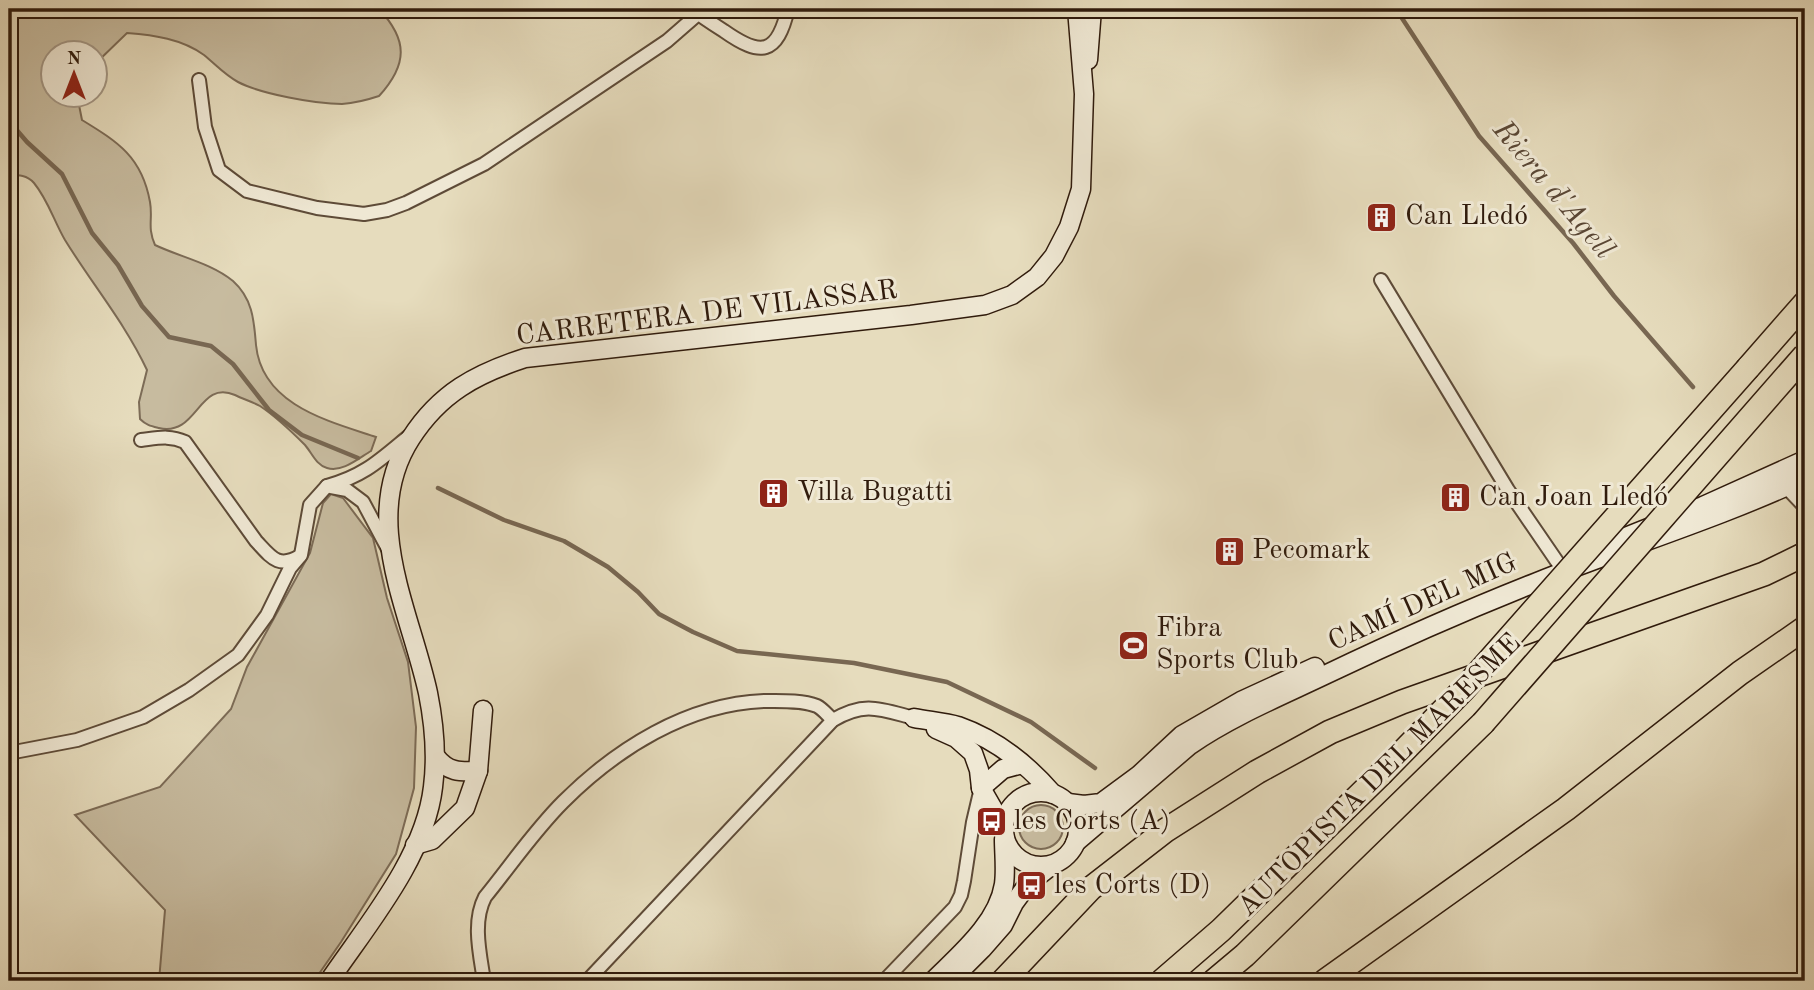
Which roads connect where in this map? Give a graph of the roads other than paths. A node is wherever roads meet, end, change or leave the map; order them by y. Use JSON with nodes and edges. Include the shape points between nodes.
{"nodes":[{"id":1,"x":788,"y":9,"type":"edge"},
{"id":2,"x":1068,"y":9,"type":"edge"},
{"id":3,"x":1077,"y":9,"type":"edge"},
{"id":4,"x":1086,"y":9,"type":"edge"},
{"id":5,"x":1092,"y":9,"type":"edge"},
{"id":6,"x":696,"y":11,"type":"edge"},
{"id":7,"x":1084,"y":41,"type":"junction"},
{"id":8,"x":199,"y":80,"type":"dead end"},
{"id":9,"x":1381,"y":280,"type":"dead end"},
{"id":10,"x":1805,"y":303,"type":"edge"},
{"id":11,"x":1805,"y":355,"type":"edge"},
{"id":12,"x":417,"y":429,"type":"junction"},
{"id":13,"x":141,"y":440,"type":"dead end"},
{"id":14,"x":1805,"y":460,"type":"edge"},
{"id":15,"x":1805,"y":466,"type":"edge"},
{"id":16,"x":1805,"y":478,"type":"edge"},
{"id":17,"x":327,"y":486,"type":"junction"},
{"id":18,"x":1786,"y":487,"type":"junction"},
{"id":19,"x":1730,"y":494,"type":"junction"},
{"id":20,"x":1802,"y":504,"type":"edge"},
{"id":21,"x":390,"y":553,"type":"junction"},
{"id":22,"x":1805,"y":554,"type":"edge"},
{"id":23,"x":301,"y":555,"type":"junction"},
{"id":24,"x":1558,"y":563,"type":"junction"},
{"id":25,"x":1805,"y":628,"type":"edge"},
{"id":26,"x":483,"y":710,"type":"dead end"},
{"id":27,"x":914,"y":718,"type":"junction"},
{"id":28,"x":833,"y":720,"type":"junction"},
{"id":29,"x":9,"y":753,"type":"edge"},
{"id":30,"x":436,"y":757,"type":"junction"},
{"id":31,"x":1022,"y":764,"type":"junction"},
{"id":32,"x":478,"y":771,"type":"junction"},
{"id":33,"x":981,"y":788,"type":"junction"},
{"id":34,"x":1060,"y":799,"type":"junction"},
{"id":35,"x":1004,"y":832,"type":"junction"},
{"id":36,"x":1075,"y":843,"type":"junction"},
{"id":37,"x":415,"y":845,"type":"junction"},
{"id":38,"x":1052,"y":865,"type":"junction"},
{"id":39,"x":329,"y":981,"type":"edge"},
{"id":40,"x":484,"y":981,"type":"edge"},
{"id":41,"x":587,"y":981,"type":"edge"},
{"id":42,"x":884,"y":981,"type":"edge"},
{"id":43,"x":933,"y":981,"type":"edge"},
{"id":44,"x":950,"y":981,"type":"edge"},
{"id":45,"x":1003,"y":981,"type":"edge"},
{"id":46,"x":1161,"y":981,"type":"edge"},
{"id":47,"x":1214,"y":981,"type":"edge"},
{"id":48,"x":1325,"y":981,"type":"edge"}],
"edges":[{"from":1,"to":6,"type":"street","via":[[782,33],[769,46],[753,48]]},
{"from":2,"to":7,"type":"street"},
{"from":3,"to":7,"type":"street","name":"CARRETERA DE VILASSAR"},
{"from":4,"to":7,"type":"street"},
{"from":5,"to":7,"type":"street"},
{"from":6,"to":8,"type":"street","via":[[667,41],[484,164],[406,203],[363,214],[247,191],[219,170],[205,127]]},
{"from":7,"to":12,"type":"street","name":"CARRETERA DE VILASSAR","via":[[1081,189],[1054,256],[1037,277],[1012,295],[985,305],[525,358],[468,381],[439,403]]},
{"from":9,"to":24,"type":"street"},
{"from":10,"to":46,"type":"highway","name":"AUTOPISTA DEL MARESME","bridge":true,"via":[[1464,689],[1222,930]]},
{"from":11,"to":47,"type":"highway","name":"AUTOPISTA DEL MARESME","bridge":true,"via":[[1483,723]]},
{"from":12,"to":17,"type":"street","via":[[352,479]]},
{"from":12,"to":21,"type":"street","name":"CARRETERA DE VILASSAR","via":[[401,454],[390,487]]},
{"from":13,"to":23,"type":"street","via":[[164,436],[185,442],[270,555],[290,562]]},
{"from":14,"to":19,"type":"street","name":"CAMÍ DEL MIG"},
{"from":15,"to":18,"type":"street","name":"CAMÍ DEL MIG"},
{"from":16,"to":18,"type":"street","name":"CAMÍ DEL MIG"},
{"from":17,"to":21,"type":"street","via":[[347,489],[363,502]]},
{"from":17,"to":23,"type":"street","via":[[310,505]]},
{"from":18,"to":19,"type":"street","name":"CAMÍ DEL MIG","via":[[1774,484]]},
{"from":18,"to":20,"type":"street"},
{"from":18,"to":36,"type":"street","name":"CAMÍ DEL MIG","via":[[1514,591],[1247,713],[1191,745]]},
{"from":19,"to":24,"type":"street","name":"CAMÍ DEL MIG"},
{"from":21,"to":30,"type":"street","name":"CARRETERA DE VILASSAR","via":[[428,694]]},
{"from":22,"to":45,"type":"highway","via":[[1330,732],[1166,830],[1090,890]]},
{"from":23,"to":29,"type":"street","via":[[239,655],[189,690],[143,717],[77,740]]},
{"from":24,"to":34,"type":"street","name":"CAMÍ DEL MIG","via":[[1241,701],[1182,735],[1101,803]]},
{"from":25,"to":48,"type":"highway","via":[[1566,809]]},
{"from":26,"to":32,"type":"street"},
{"from":27,"to":28,"type":"street","via":[[860,708]]},
{"from":27,"to":31,"type":"street","via":[[958,726]]},
{"from":27,"to":33,"type":"street","via":[[956,738],[973,753]]},
{"from":28,"to":40,"type":"street","via":[[819,706],[750,702],[686,718],[622,753],[562,802],[485,897],[478,909]]},
{"from":28,"to":41,"type":"street"},
{"from":30,"to":32,"type":"street","via":[[445,768]]},
{"from":30,"to":37,"type":"street","name":"CARRETERA DE VILASSAR","via":[[433,790]]},
{"from":31,"to":33,"type":"street","via":[[1003,769]]},
{"from":31,"to":34,"type":"street"},
{"from":32,"to":37,"type":"street","via":[[465,808],[432,840]]},
{"from":33,"to":35,"type":"street"},
{"from":33,"to":42,"type":"street","via":[[955,907]]},
{"from":34,"to":35,"type":"street","via":[[1042,792],[1020,798],[1008,812]]},
{"from":34,"to":36,"type":"street","via":[[1077,819]]},
{"from":35,"to":38,"type":"street","via":[[1016,858],[1037,866]]},
{"from":35,"to":43,"type":"street","via":[[1004,885],[998,901],[973,940]]},
{"from":36,"to":38,"type":"street"},
{"from":37,"to":39,"type":"street","name":"CARRETERA DE VILASSAR","via":[[404,870]]},
{"from":38,"to":44,"type":"street","via":[[1028,884],[1003,925]]}]}
